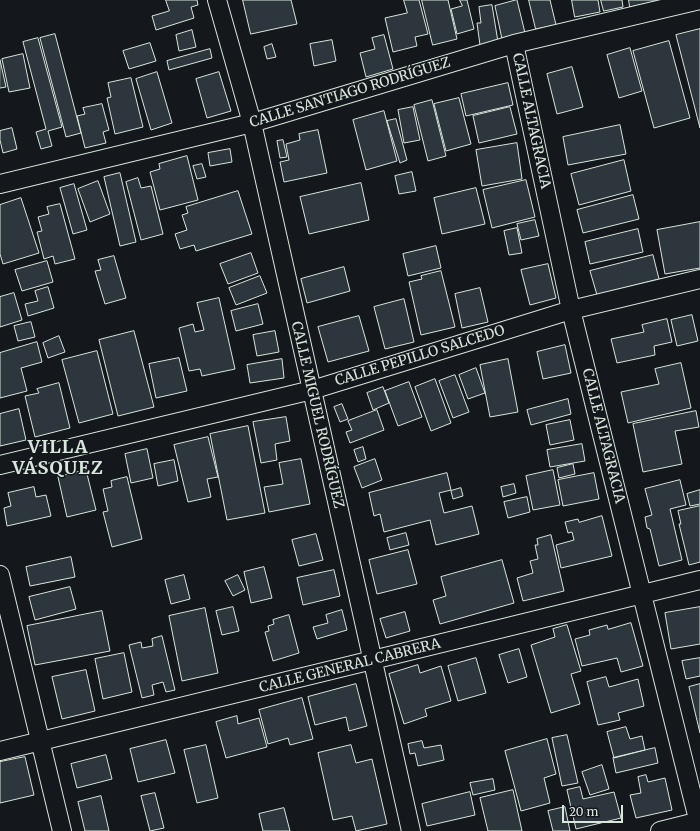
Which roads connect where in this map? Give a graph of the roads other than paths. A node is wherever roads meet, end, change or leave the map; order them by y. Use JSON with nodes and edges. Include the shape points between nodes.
{"nodes":[{"id":1,"x":217,"y":0,"type":"edge"},
{"id":2,"x":700,"y":0,"type":"edge"},
{"id":3,"x":514,"y":44,"type":"junction"},
{"id":4,"x":252,"y":123,"type":"junction"},
{"id":5,"x":0,"y":184,"type":"edge"},
{"id":6,"x":700,"y":279,"type":"edge"},
{"id":7,"x":571,"y":310,"type":"junction"},
{"id":8,"x":312,"y":390,"type":"junction"},
{"id":9,"x":0,"y":465,"type":"edge"},
{"id":10,"x":0,"y":575,"type":"edge"},
{"id":11,"x":700,"y":580,"type":"edge"},
{"id":12,"x":642,"y":594,"type":"junction"},
{"id":13,"x":372,"y":661,"type":"junction"},
{"id":14,"x":40,"y":741,"type":"junction"},
{"id":15,"x":0,"y":751,"type":"edge"},
{"id":16,"x":700,"y":823,"type":"edge"},
{"id":17,"x":62,"y":831,"type":"edge"},
{"id":18,"x":411,"y":831,"type":"edge"},
{"id":19,"x":660,"y":831,"type":"edge"}],
"edges":[{"from":1,"to":4,"type":"street","name":"CALLE MIGUEL RODRÍGUEZ"},
{"from":2,"to":3,"type":"street","name":"CALLE SANTIAGO RODRÍGUEZ"},
{"from":3,"to":4,"type":"street","name":"CALLE SANTIAGO RODRÍGUEZ"},
{"from":3,"to":7,"type":"street","name":"CALLE ALTAGRACIA"},
{"from":4,"to":5,"type":"street","name":"CALLE SANTIAGO RODRÍGUEZ"},
{"from":4,"to":8,"type":"street","name":"CALLE MIGUEL RODRÍGUEZ"},
{"from":6,"to":7,"type":"street","name":"CALLE PEPILLO SALCEDO"},
{"from":7,"to":8,"type":"street","name":"CALLE PEPILLO SALCEDO"},
{"from":7,"to":12,"type":"street","name":"CALLE ALTAGRACIA"},
{"from":8,"to":9,"type":"street","name":"CALLE PEPILLO SALCEDO"},
{"from":8,"to":13,"type":"street","name":"CALLE MIGUEL RODRÍGUEZ"},
{"from":10,"to":14,"type":"street"},
{"from":11,"to":12,"type":"street","name":"CALLE GENERAL CABRERA"},
{"from":12,"to":13,"type":"street","name":"CALLE GENERAL CABRERA"},
{"from":12,"to":16,"type":"street","name":"CALLE ALTAGRACIA"},
{"from":13,"to":14,"type":"street","name":"CALLE GENERAL CABRERA"},
{"from":13,"to":18,"type":"street","name":"CALLE MIGUEL RODRÍGUEZ"},
{"from":14,"to":15,"type":"street","name":"CALLE GENERAL CABRERA"},
{"from":14,"to":17,"type":"street"},
{"from":16,"to":19,"type":"street"}]}
